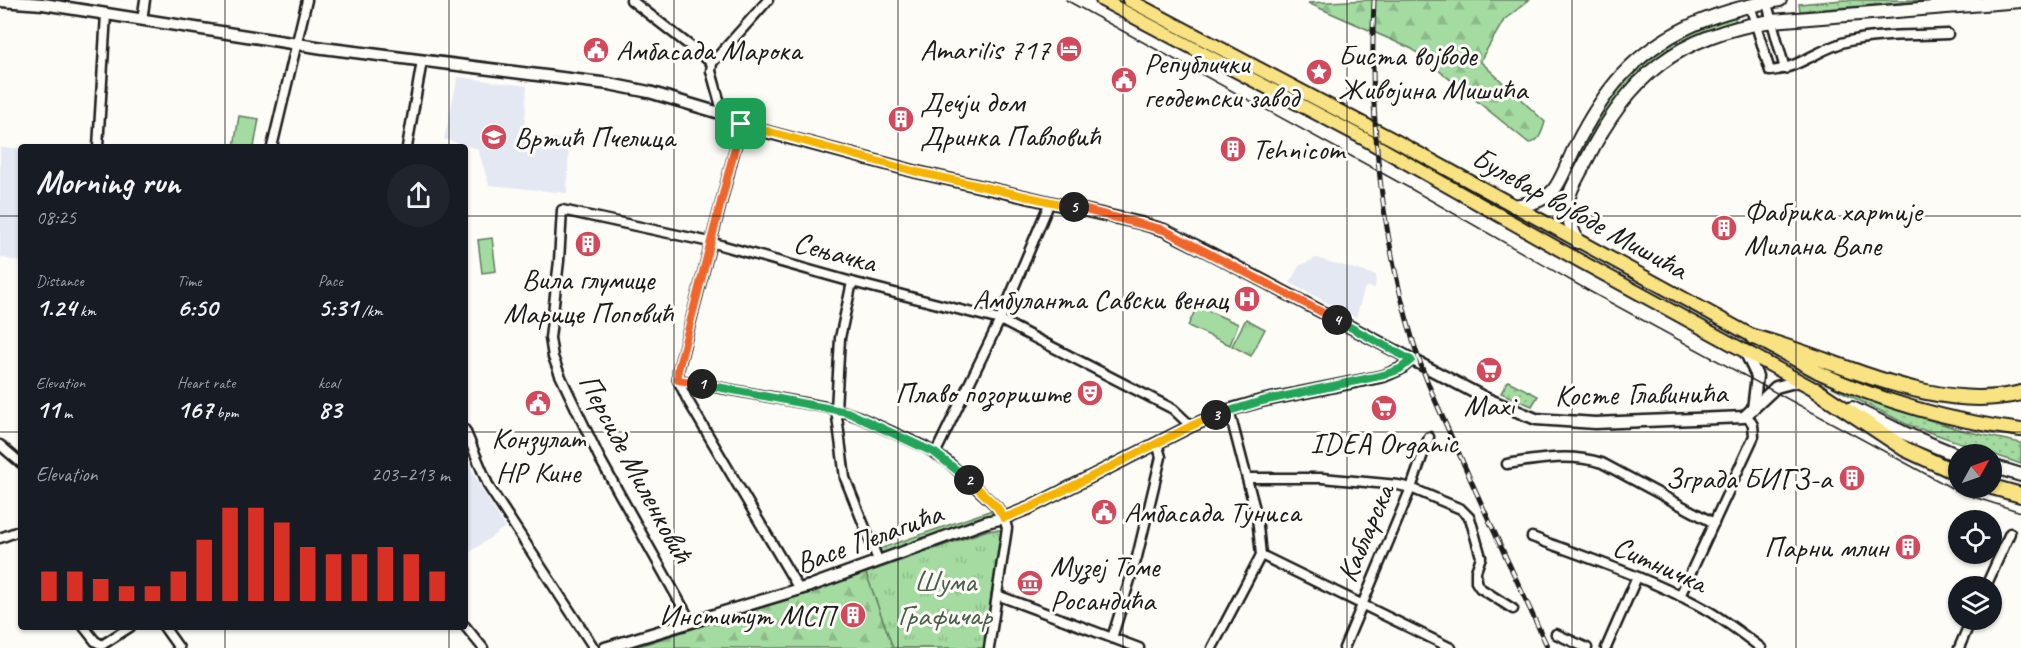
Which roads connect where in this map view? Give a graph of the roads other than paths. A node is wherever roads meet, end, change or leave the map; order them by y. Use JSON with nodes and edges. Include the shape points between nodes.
{"nodes":[{"id":1,"x":0,"y":0,"type":"edge"},
{"id":2,"x":145,"y":0,"type":"edge"},
{"id":3,"x":307,"y":0,"type":"edge"},
{"id":4,"x":631,"y":0,"type":"edge"},
{"id":5,"x":768,"y":0,"type":"edge"},
{"id":6,"x":1102,"y":0,"type":"edge"},
{"id":7,"x":1129,"y":0,"type":"edge"},
{"id":8,"x":1780,"y":0,"type":"edge"},
{"id":9,"x":1766,"y":1,"type":"edge"},
{"id":10,"x":2021,"y":1,"type":"edge"},
{"id":11,"x":1750,"y":5,"type":"junction"},
{"id":12,"x":106,"y":14,"type":"junction"},
{"id":13,"x":142,"y":20,"type":"junction"},
{"id":14,"x":1772,"y":21,"type":"junction"},
{"id":15,"x":1755,"y":24,"type":"junction"},
{"id":16,"x":1948,"y":34,"type":"dead end"},
{"id":17,"x":296,"y":44,"type":"junction"},
{"id":18,"x":422,"y":61,"type":"junction"},
{"id":19,"x":712,"y":63,"type":"junction"},
{"id":20,"x":1785,"y":69,"type":"junction"},
{"id":21,"x":723,"y":114,"type":"junction"},
{"id":22,"x":741,"y":124,"type":"junction"},
{"id":23,"x":99,"y":144,"type":"edge"},
{"id":24,"x":273,"y":144,"type":"edge"},
{"id":25,"x":408,"y":144,"type":"edge"},
{"id":26,"x":1050,"y":202,"type":"junction"},
{"id":27,"x":1514,"y":206,"type":"junction"},
{"id":28,"x":710,"y":242,"type":"junction"},
{"id":29,"x":1578,"y":242,"type":"junction"},
{"id":30,"x":852,"y":282,"type":"junction"},
{"id":31,"x":1000,"y":320,"type":"junction"},
{"id":32,"x":551,"y":332,"type":"joint"},
{"id":33,"x":1753,"y":337,"type":"junction"},
{"id":34,"x":1745,"y":351,"type":"junction"},
{"id":35,"x":1411,"y":360,"type":"junction"},
{"id":36,"x":678,"y":380,"type":"junction"},
{"id":37,"x":1799,"y":381,"type":"junction"},
{"id":38,"x":1816,"y":390,"type":"junction"},
{"id":39,"x":2021,"y":393,"type":"edge"},
{"id":40,"x":836,"y":409,"type":"junction"},
{"id":41,"x":1228,"y":410,"type":"junction"},
{"id":42,"x":1750,"y":412,"type":"junction"},
{"id":43,"x":1191,"y":426,"type":"junction"},
{"id":44,"x":2021,"y":430,"type":"edge"},
{"id":45,"x":468,"y":437,"type":"edge"},
{"id":46,"x":1429,"y":437,"type":"dead end"},
{"id":47,"x":1157,"y":443,"type":"junction"},
{"id":48,"x":0,"y":445,"type":"edge"},
{"id":49,"x":1948,"y":452,"type":"edge"},
{"id":50,"x":935,"y":453,"type":"junction"},
{"id":51,"x":18,"y":461,"type":"edge"},
{"id":52,"x":1507,"y":464,"type":"dead end"},
{"id":53,"x":1948,"y":469,"type":"edge"},
{"id":54,"x":2002,"y":469,"type":"edge"},
{"id":55,"x":2021,"y":475,"type":"edge"},
{"id":56,"x":1248,"y":478,"type":"junction"},
{"id":57,"x":1411,"y":488,"type":"junction"},
{"id":58,"x":2002,"y":490,"type":"edge"},
{"id":59,"x":2021,"y":495,"type":"edge"},
{"id":60,"x":1004,"y":518,"type":"junction"},
{"id":61,"x":1714,"y":523,"type":"junction"},
{"id":62,"x":18,"y":533,"type":"edge"},
{"id":63,"x":2010,"y":533,"type":"dead end"},
{"id":64,"x":1532,"y":537,"type":"dead end"},
{"id":65,"x":0,"y":538,"type":"edge"},
{"id":66,"x":1261,"y":555,"type":"junction"},
{"id":67,"x":878,"y":560,"type":"junction"},
{"id":68,"x":1991,"y":576,"type":"edge"},
{"id":69,"x":1637,"y":577,"type":"junction"},
{"id":70,"x":799,"y":589,"type":"junction"},
{"id":71,"x":997,"y":595,"type":"junction"},
{"id":72,"x":1680,"y":596,"type":"junction"},
{"id":73,"x":1362,"y":603,"type":"junction"},
{"id":74,"x":1513,"y":609,"type":"dead end"},
{"id":75,"x":691,"y":622,"type":"junction"},
{"id":76,"x":86,"y":630,"type":"edge"},
{"id":77,"x":125,"y":630,"type":"edge"},
{"id":78,"x":166,"y":630,"type":"edge"},
{"id":79,"x":468,"y":630,"type":"edge"},
{"id":80,"x":1967,"y":630,"type":"edge"},
{"id":81,"x":1556,"y":634,"type":"dead end"},
{"id":82,"x":1112,"y":638,"type":"junction"},
{"id":83,"x":179,"y":648,"type":"edge"},
{"id":84,"x":483,"y":648,"type":"edge"},
{"id":85,"x":594,"y":648,"type":"edge"},
{"id":86,"x":605,"y":648,"type":"edge"},
{"id":87,"x":989,"y":648,"type":"edge"},
{"id":88,"x":1139,"y":648,"type":"edge"},
{"id":89,"x":1212,"y":648,"type":"edge"},
{"id":90,"x":1344,"y":648,"type":"edge"},
{"id":91,"x":1451,"y":648,"type":"edge"},
{"id":92,"x":1587,"y":648,"type":"edge"},
{"id":93,"x":1606,"y":648,"type":"edge"},
{"id":94,"x":1761,"y":648,"type":"edge"},
{"id":95,"x":1959,"y":648,"type":"edge"}],
"edges":[{"from":1,"to":12,"type":"street","name":"Косте Главинића"},
{"from":2,"to":13,"type":"street"},
{"from":3,"to":17,"type":"street"},
{"from":4,"to":19,"type":"street"},
{"from":5,"to":19,"type":"street"},
{"from":6,"to":34,"type":"main road","name":"Булевар војводе Мишића","via":[[1361,137]]},
{"from":7,"to":27,"type":"main road","name":"Булевар војводе Мишића"},
{"from":8,"to":9,"type":"main road"},
{"from":9,"to":11,"type":"main road"},
{"from":9,"to":14,"type":"street"},
{"from":10,"to":14,"type":"main road"},
{"from":11,"to":15,"type":"street"},
{"from":11,"to":27,"type":"main road","via":[[1699,21],[1649,51],[1600,103],[1552,191],[1534,202]]},
{"from":12,"to":13,"type":"street","name":"Косте Главинића"},
{"from":12,"to":23,"type":"street"},
{"from":13,"to":17,"type":"street","name":"Косте Главинића"},
{"from":14,"to":15,"type":"main road"},
{"from":14,"to":20,"type":"street"},
{"from":15,"to":20,"type":"street","via":[[1770,71]]},
{"from":15,"to":29,"type":"main road","via":[[1714,35],[1681,50],[1645,76],[1623,99],[1596,139],[1568,198],[1566,214]]},
{"from":16,"to":20,"type":"street","via":[[1848,41]]},
{"from":17,"to":18,"type":"street","name":"Косте Главинића"},
{"from":17,"to":24,"type":"street"},
{"from":18,"to":21,"type":"street","name":"Косте Главинића","via":[[609,84]]},
{"from":18,"to":25,"type":"street"},
{"from":19,"to":21,"type":"street"},
{"from":21,"to":22,"type":"street","name":"Косте Главинића"},
{"from":22,"to":26,"type":"street","name":"Косте Главинића","via":[[917,172]]},
{"from":22,"to":28,"type":"street"},
{"from":26,"to":31,"type":"street"},
{"from":26,"to":35,"type":"street","name":"Косте Главинића","via":[[1164,230]]},
{"from":27,"to":29,"type":"main road","name":"Булевар војводе Мишића"},
{"from":28,"to":30,"type":"street","name":"Сењачка"},
{"from":28,"to":32,"type":"street","name":"Сењачка","via":[[562,210]]},
{"from":28,"to":36,"type":"street"},
{"from":29,"to":33,"type":"main road","name":"Булевар војводе Мишића"},
{"from":30,"to":31,"type":"street","name":"Сењачка"},
{"from":30,"to":40,"type":"street","via":[[840,338]]},
{"from":31,"to":43,"type":"street","name":"Сењачка","via":[[1173,409]]},
{"from":31,"to":50,"type":"street"},
{"from":32,"to":75,"type":"street","name":"Персиде Миленковић","via":[[554,357],[586,430]]},
{"from":33,"to":39,"type":"highway","via":[[1898,384],[1949,395],[1998,397]]},
{"from":33,"to":44,"type":"main road","name":"Булевар војводе Мишића","via":[[1818,372],[1883,399],[1963,422]]},
{"from":34,"to":37,"type":"main road","name":"Булевар војводе Мишића"},
{"from":34,"to":42,"type":"street","name":"Косте Главинића","via":[[1757,376]]},
{"from":35,"to":41,"type":"street","name":"Васе Пелагића","via":[[1384,375]]},
{"from":35,"to":42,"type":"street","name":"Косте Главинића","via":[[1485,398],[1546,420],[1595,423],[1737,418]]},
{"from":36,"to":40,"type":"street"},
{"from":36,"to":70,"type":"street"},
{"from":37,"to":38,"type":"main road","name":"Булевар војводе Мишића"},
{"from":37,"to":42,"type":"street","name":"Косте Главинића","via":[[1776,387]]},
{"from":38,"to":49,"type":"main road","name":"Булевар војводе Мишића"},
{"from":38,"to":53,"type":"highway","via":[[1905,448]]},
{"from":40,"to":50,"type":"street"},
{"from":40,"to":67,"type":"street","via":[[845,478]]},
{"from":41,"to":43,"type":"street","name":"Васе Пелагића"},
{"from":41,"to":56,"type":"street"},
{"from":42,"to":61,"type":"street","via":[[1754,436]]},
{"from":43,"to":47,"type":"street","name":"Васе Пелагића"},
{"from":45,"to":85,"type":"street","via":[[489,487]]},
{"from":46,"to":57,"type":"street","name":"Кабларска"},
{"from":47,"to":60,"type":"street","name":"Васе Пелагића"},
{"from":47,"to":82,"type":"street","via":[[1161,457]]},
{"from":48,"to":51,"type":"street"},
{"from":50,"to":60,"type":"street","via":[[997,507]]},
{"from":52,"to":61,"type":"street","via":[[1563,457],[1592,460]]},
{"from":54,"to":55,"type":"main road"},
{"from":56,"to":57,"type":"street","via":[[1322,477]]},
{"from":56,"to":66,"type":"street"},
{"from":57,"to":73,"type":"street","name":"Кабларска"},
{"from":57,"to":74,"type":"street","via":[[1461,509],[1470,518],[1481,557],[1476,582]]},
{"from":58,"to":59,"type":"highway"},
{"from":60,"to":67,"type":"street","name":"Васе Пелагића"},
{"from":60,"to":71,"type":"street","via":[[1006,536]]},
{"from":61,"to":72,"type":"street"},
{"from":62,"to":65,"type":"street"},
{"from":63,"to":68,"type":"street"},
{"from":64,"to":69,"type":"street","name":"Ситничка"},
{"from":66,"to":73,"type":"street"},
{"from":66,"to":89,"type":"street"},
{"from":67,"to":70,"type":"street","name":"Васе Пелагића"},
{"from":69,"to":72,"type":"street","name":"Ситничка"},
{"from":69,"to":93,"type":"street"},
{"from":70,"to":75,"type":"street","name":"Васе Пелагића"},
{"from":71,"to":82,"type":"street"},
{"from":71,"to":87,"type":"street"},
{"from":72,"to":94,"type":"street","name":"Ситничка"},
{"from":73,"to":90,"type":"street","name":"Кабларска"},
{"from":73,"to":91,"type":"street"},
{"from":75,"to":86,"type":"street","name":"Васе Пелагића"},
{"from":76,"to":77,"type":"street","via":[[102,645]]},
{"from":78,"to":83,"type":"street"},
{"from":79,"to":84,"type":"street"},
{"from":80,"to":95,"type":"street"},
{"from":81,"to":92,"type":"street"},
{"from":82,"to":88,"type":"street"}]}
